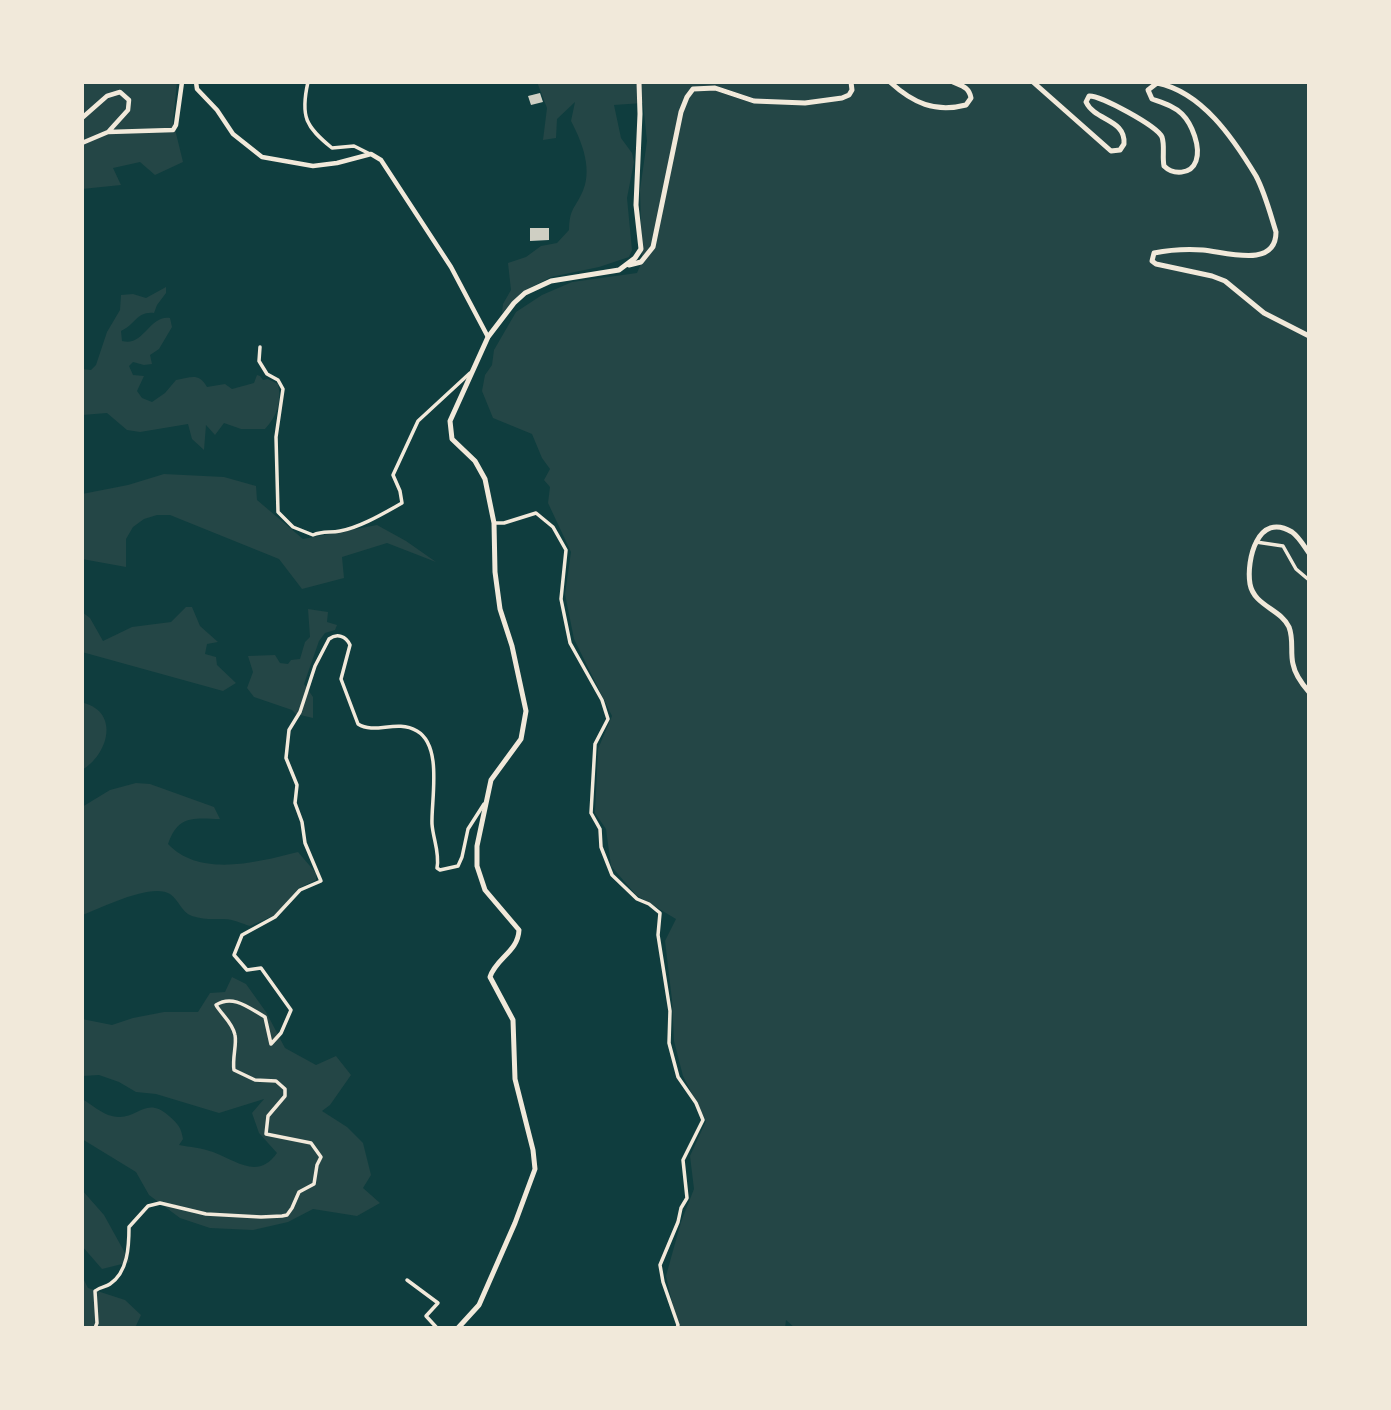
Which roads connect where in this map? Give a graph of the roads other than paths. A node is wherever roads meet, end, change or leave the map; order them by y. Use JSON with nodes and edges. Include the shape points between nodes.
{"nodes":[{"id":1,"x":181,"y":82,"type":"edge"},
{"id":2,"x":196,"y":82,"type":"edge"},
{"id":3,"x":308,"y":82,"type":"edge"},
{"id":4,"x":639,"y":82,"type":"edge"},
{"id":5,"x":851,"y":82,"type":"edge"},
{"id":6,"x":890,"y":82,"type":"edge"},
{"id":7,"x":953,"y":82,"type":"edge"},
{"id":8,"x":1033,"y":82,"type":"edge"},
{"id":9,"x":82,"y":118,"type":"edge"},
{"id":10,"x":108,"y":132,"type":"junction"},
{"id":11,"x":82,"y":143,"type":"edge"},
{"id":12,"x":370,"y":154,"type":"junction"},
{"id":13,"x":628,"y":265,"type":"junction"},
{"id":14,"x":1309,"y":336,"type":"edge"},
{"id":15,"x":488,"y":337,"type":"junction"},
{"id":16,"x":260,"y":348,"type":"dead end"},
{"id":17,"x":476,"y":367,"type":"junction"},
{"id":18,"x":494,"y":523,"type":"junction"},
{"id":19,"x":1256,"y":542,"type":"junction"},
{"id":20,"x":1309,"y":553,"type":"edge"},
{"id":21,"x":1309,"y":580,"type":"edge"},
{"id":22,"x":1309,"y":692,"type":"edge"},
{"id":23,"x":484,"y":804,"type":"junction"},
{"id":24,"x":407,"y":1280,"type":"dead end"},
{"id":25,"x":95,"y":1328,"type":"edge"},
{"id":26,"x":437,"y":1328,"type":"edge"},
{"id":27,"x":458,"y":1328,"type":"edge"},
{"id":28,"x":677,"y":1328,"type":"edge"}],
"edges":[{"from":1,"to":10,"type":"street","via":[[173,130]]},
{"from":2,"to":12,"type":"street","via":[[233,134],[262,157],[313,166]]},
{"from":3,"to":12,"type":"street","via":[[304,102],[308,125],[332,148],[354,146]]},
{"from":4,"to":13,"type":"main road","via":[[636,205],[640,249]]},
{"from":5,"to":13,"type":"main road","via":[[849,95],[805,103],[754,100],[715,88],[693,89],[681,113],[653,247],[641,262]]},
{"from":6,"to":7,"type":"main road","via":[[929,107],[966,105],[970,92]]},
{"from":8,"to":14,"type":"main road","via":[[1111,151],[1124,144],[1123,132],[1091,110],[1088,96],[1101,98],[1154,128],[1163,140],[1164,166],[1178,173],[1196,160],[1192,130],[1184,115],[1152,99],[1148,90],[1157,83],[1192,97],[1256,176],[1276,242],[1269,251],[1252,255],[1165,251],[1154,253],[1152,261],[1225,281],[1264,313]]},
{"from":9,"to":10,"type":"street","via":[[107,96],[120,92],[129,100],[128,110]]},
{"from":10,"to":11,"type":"street"},
{"from":12,"to":15,"type":"street","via":[[382,160],[440,250]]},
{"from":13,"to":15,"type":"main road","via":[[537,287],[514,303]]},
{"from":15,"to":17,"type":"main road"},
{"from":16,"to":17,"type":"street","via":[[259,361],[283,389],[276,437],[278,512],[293,527],[313,535],[367,523],[402,503],[393,475],[418,421]]},
{"from":17,"to":18,"type":"main road","via":[[455,407],[450,431],[481,471]]},
{"from":18,"to":23,"type":"main road","via":[[500,609],[526,710],[521,739],[491,780]]},
{"from":18,"to":28,"type":"street","via":[[536,513],[553,527],[566,550],[561,599],[570,643],[608,719],[595,744],[591,813],[612,875],[636,899],[660,913],[658,935],[670,1011],[668,1042],[678,1077],[703,1120],[683,1160],[687,1198],[660,1265]]},
{"from":19,"to":20,"type":"main road","via":[[1275,528],[1289,530]]},
{"from":19,"to":21,"type":"street","via":[[1283,546],[1296,569]]},
{"from":19,"to":22,"type":"main road","via":[[1249,565],[1250,586],[1255,597],[1289,626],[1293,664]]},
{"from":23,"to":25,"type":"street","via":[[468,829],[458,866],[437,868],[432,821],[435,767],[425,739],[406,727],[369,729],[358,724],[341,679],[350,645],[339,636],[329,639],[289,730],[286,758],[298,785],[295,803],[305,843],[321,881],[300,890],[275,917],[242,935],[234,955],[247,970],[261,968],[291,1010],[271,1044],[263,1016],[235,1001],[216,1004],[235,1031],[234,1070],[285,1089],[285,1096],[268,1116],[266,1134],[311,1143],[321,1157],[314,1184],[299,1192],[287,1215],[271,1218],[206,1214],[160,1203],[148,1206],[129,1227],[129,1251],[119,1275],[95,1291]]},
{"from":23,"to":27,"type":"main road","via":[[477,846],[480,877],[492,900],[519,930],[515,946],[490,977],[513,1020],[515,1079],[535,1169],[479,1305]]},
{"from":24,"to":26,"type":"street","via":[[438,1303],[426,1316]]}]}
